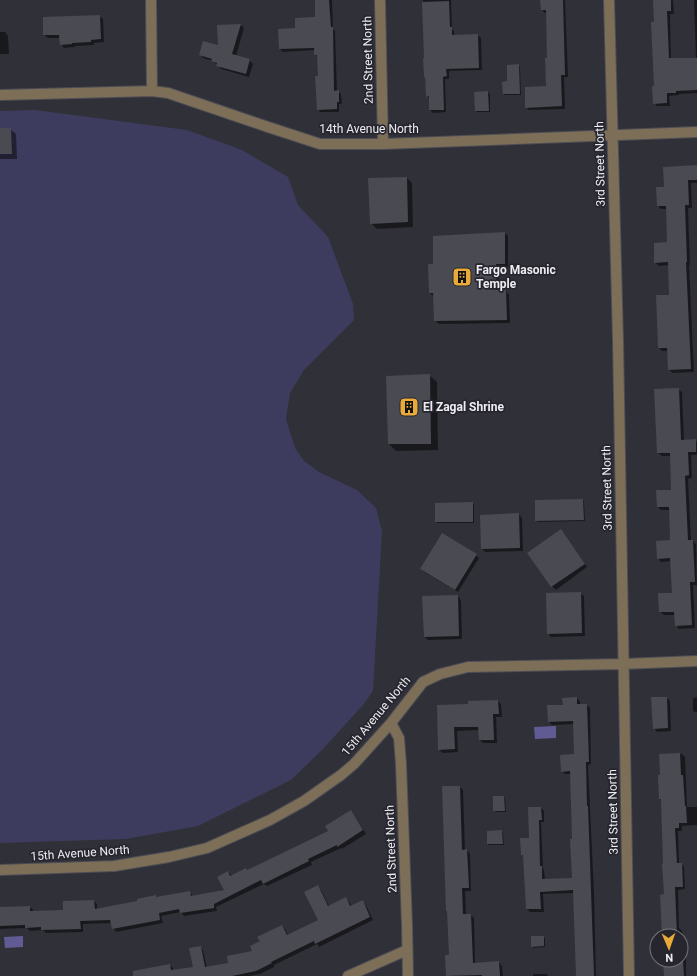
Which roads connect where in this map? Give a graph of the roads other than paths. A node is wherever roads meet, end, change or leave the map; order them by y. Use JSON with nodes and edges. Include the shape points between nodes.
{"nodes":[{"id":1,"x":151,"y":0,"type":"edge"},
{"id":2,"x":380,"y":0,"type":"edge"},
{"id":3,"x":609,"y":0,"type":"edge"},
{"id":4,"x":152,"y":91,"type":"junction"},
{"id":5,"x":0,"y":95,"type":"edge"},
{"id":6,"x":697,"y":132,"type":"edge"},
{"id":7,"x":612,"y":135,"type":"junction"},
{"id":8,"x":383,"y":144,"type":"junction"},
{"id":9,"x":697,"y":661,"type":"edge"},
{"id":10,"x":623,"y":664,"type":"junction"},
{"id":11,"x":391,"y":723,"type":"junction"},
{"id":12,"x":0,"y":870,"type":"edge"},
{"id":13,"x":407,"y":950,"type":"junction"},
{"id":14,"x":348,"y":976,"type":"edge"},
{"id":15,"x":408,"y":976,"type":"edge"},
{"id":16,"x":629,"y":976,"type":"edge"}],
"edges":[{"from":1,"to":4,"type":"street"},
{"from":2,"to":8,"type":"street","name":"2nd Street North"},
{"from":3,"to":7,"type":"street","name":"3rd Street North"},
{"from":4,"to":5,"type":"street","name":"14th Avenue North"},
{"from":4,"to":8,"type":"street","name":"14th Avenue North","via":[[168,93],[320,144]]},
{"from":6,"to":7,"type":"street","name":"14th Avenue North"},
{"from":7,"to":8,"type":"street","name":"14th Avenue North"},
{"from":7,"to":10,"type":"street","name":"3rd Street North"},
{"from":9,"to":10,"type":"street","name":"15th Avenue North"},
{"from":10,"to":11,"type":"street","name":"15th Avenue North","via":[[468,668],[440,674],[423,682]]},
{"from":10,"to":16,"type":"street","name":"3rd Street North"},
{"from":11,"to":12,"type":"street","name":"15th Avenue North","via":[[354,764],[304,801],[270,820],[206,848],[114,866]]},
{"from":11,"to":13,"type":"street","name":"2nd Street North","via":[[399,738],[401,764]]},
{"from":13,"to":14,"type":"street"},
{"from":13,"to":15,"type":"street","name":"2nd Street North"}]}
